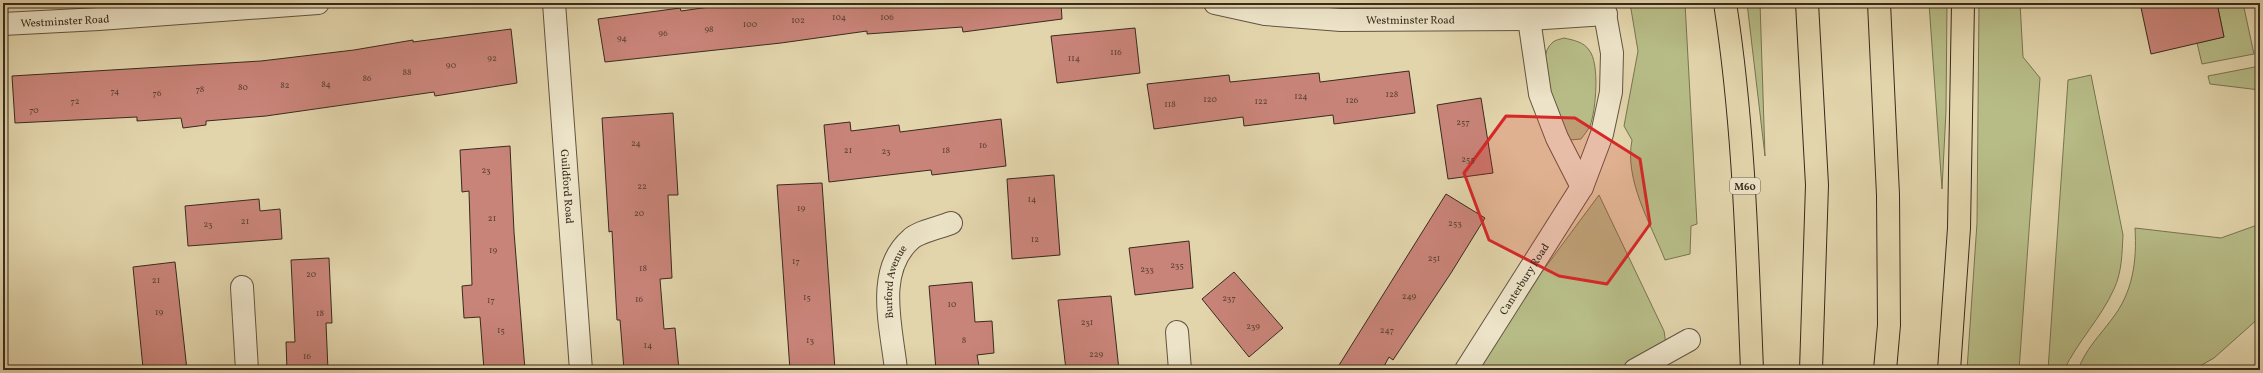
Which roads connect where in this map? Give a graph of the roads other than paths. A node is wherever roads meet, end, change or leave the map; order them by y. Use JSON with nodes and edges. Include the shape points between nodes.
{"nodes":[{"id":1,"x":318,"y":3,"type":"edge"},
{"id":2,"x":554,"y":3,"type":"edge"},
{"id":3,"x":1215,"y":3,"type":"edge"},
{"id":4,"x":1725,"y":3,"type":"edge"},
{"id":5,"x":1806,"y":3,"type":"edge"},
{"id":6,"x":1878,"y":3,"type":"edge"},
{"id":7,"x":1963,"y":3,"type":"edge"},
{"id":8,"x":1605,"y":9,"type":"edge"},
{"id":9,"x":1529,"y":19,"type":"junction"},
{"id":10,"x":3,"y":24,"type":"edge"},
{"id":11,"x":1582,"y":187,"type":"junction"},
{"id":12,"x":951,"y":224,"type":"dead end"},
{"id":13,"x":242,"y":287,"type":"dead end"},
{"id":14,"x":1177,"y":332,"type":"dead end"},
{"id":15,"x":1689,"y":340,"type":"dead end"},
{"id":16,"x":247,"y":370,"type":"edge"},
{"id":17,"x":581,"y":370,"type":"edge"},
{"id":18,"x":896,"y":370,"type":"edge"},
{"id":19,"x":1180,"y":370,"type":"edge"},
{"id":20,"x":1466,"y":370,"type":"edge"},
{"id":21,"x":1635,"y":370,"type":"edge"},
{"id":22,"x":1752,"y":370,"type":"edge"},
{"id":23,"x":1811,"y":370,"type":"edge"},
{"id":24,"x":1885,"y":370,"type":"edge"},
{"id":25,"x":1949,"y":370,"type":"edge"}],
"edges":[{"from":1,"to":10,"type":"street","name":"Westminster Road","via":[[99,20]]},
{"from":2,"to":17,"type":"street","name":"Guildford Road"},
{"from":3,"to":9,"type":"street","name":"Westminster Road","via":[[1265,14],[1341,20]]},
{"from":4,"to":22,"type":"highway","number":"M60","via":[[1733,54],[1744,168]]},
{"from":5,"to":23,"type":"highway","via":[[1817,185]]},
{"from":6,"to":24,"type":"highway","via":[[1888,195],[1889,325]]},
{"from":7,"to":25,"type":"highway","via":[[1959,228]]},
{"from":8,"to":9,"type":"street","name":"Westminster Road"},
{"from":8,"to":11,"type":"street","name":"Canterbury Road","via":[[1612,53],[1610,92],[1602,134]]},
{"from":9,"to":11,"type":"street","via":[[1540,94],[1557,138]]},
{"from":11,"to":20,"type":"street","name":"Canterbury Road"},
{"from":12,"to":18,"type":"street","name":"Burford Avenue","via":[[911,238],[889,272],[888,297]]},
{"from":13,"to":16,"type":"street"},
{"from":14,"to":19,"type":"street"},
{"from":15,"to":21,"type":"street"}]}
